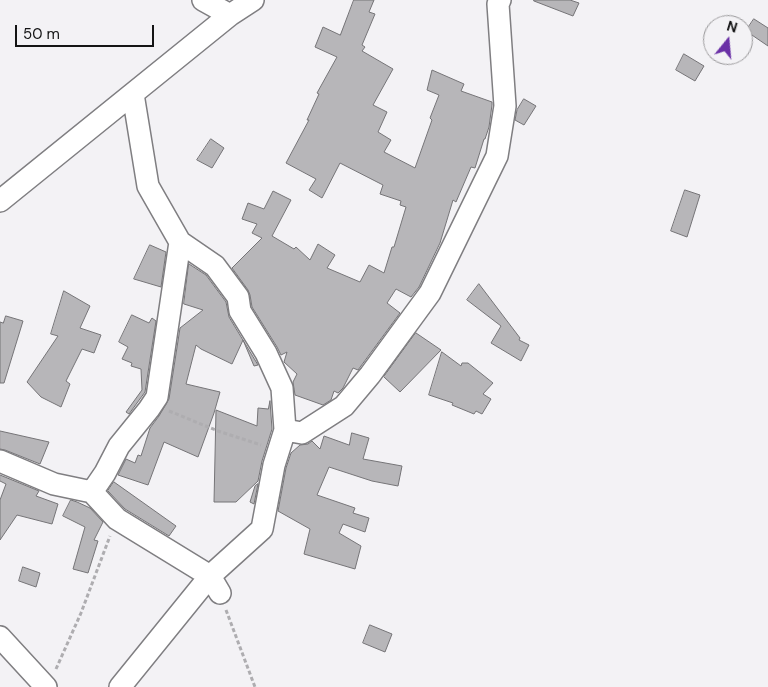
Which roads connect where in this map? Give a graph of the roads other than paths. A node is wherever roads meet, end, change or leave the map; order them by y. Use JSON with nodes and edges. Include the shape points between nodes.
{"nodes":[{"id":1,"x":203,"y":0,"type":"edge"},
{"id":2,"x":253,"y":0,"type":"edge"},
{"id":3,"x":500,"y":0,"type":"edge"},
{"id":4,"x":230,"y":16,"type":"junction"},
{"id":5,"x":133,"y":94,"type":"junction"},
{"id":6,"x":0,"y":201,"type":"edge"},
{"id":7,"x":180,"y":242,"type":"junction"},
{"id":8,"x":285,"y":430,"type":"junction"},
{"id":9,"x":0,"y":461,"type":"edge"},
{"id":10,"x":92,"y":492,"type":"junction"},
{"id":11,"x":215,"y":585,"type":"junction"},
{"id":12,"x":0,"y":637,"type":"edge"},
{"id":13,"x":50,"y":679,"type":"edge"},
{"id":14,"x":120,"y":687,"type":"edge"}],
"edges":[{"from":1,"to":4,"type":"street"},
{"from":2,"to":4,"type":"street"},
{"from":3,"to":8,"type":"street","via":[[505,106],[496,156],[448,258],[430,293],[344,406],[302,433]]},
{"from":4,"to":5,"type":"street"},
{"from":5,"to":6,"type":"street"},
{"from":5,"to":7,"type":"street","via":[[148,186]]},
{"from":7,"to":8,"type":"street","via":[[215,266],[238,297],[240,311],[266,353],[282,388]]},
{"from":7,"to":10,"type":"street","via":[[157,397],[119,446]]},
{"from":8,"to":11,"type":"street","via":[[274,465],[262,529]]},
{"from":9,"to":10,"type":"street","via":[[54,484]]},
{"from":10,"to":11,"type":"street","via":[[117,519]]},
{"from":11,"to":14,"type":"street"},
{"from":12,"to":13,"type":"street"}]}
